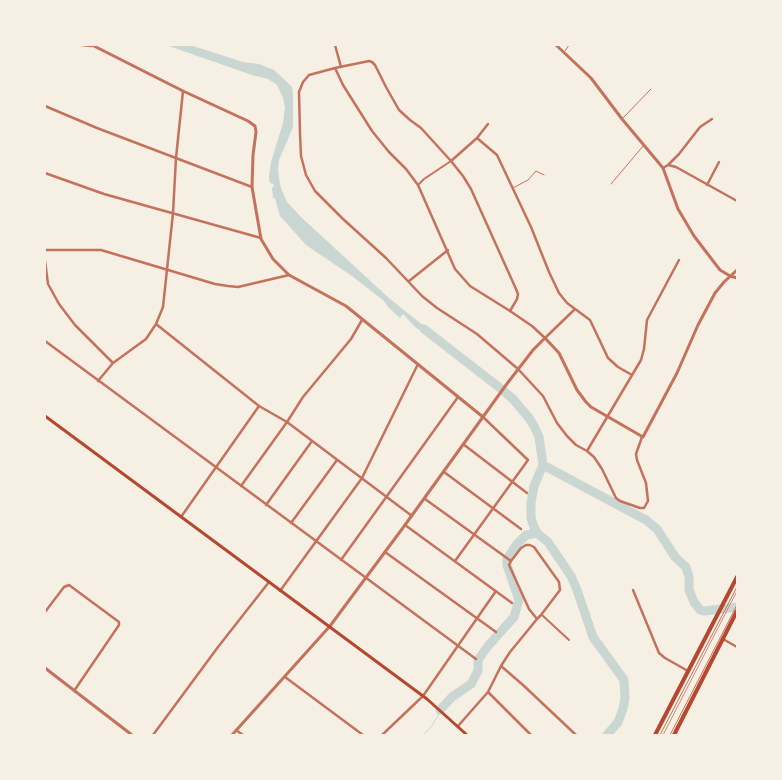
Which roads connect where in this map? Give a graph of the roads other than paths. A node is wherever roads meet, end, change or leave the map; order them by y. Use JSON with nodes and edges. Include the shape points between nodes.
{"nodes":[{"id":1,"x":82,"y":45,"type":"edge"},
{"id":2,"x":335,"y":45,"type":"edge"},
{"id":3,"x":556,"y":45,"type":"edge"},
{"id":4,"x":569,"y":45,"type":"edge"},
{"id":5,"x":92,"y":46,"type":"edge"},
{"id":6,"x":564,"y":52,"type":"junction"},
{"id":7,"x":341,"y":67,"type":"junction"},
{"id":8,"x":335,"y":68,"type":"junction"},
{"id":9,"x":651,"y":89,"type":"dead end"},
{"id":10,"x":184,"y":91,"type":"junction"},
{"id":11,"x":45,"y":106,"type":"edge"},
{"id":12,"x":622,"y":119,"type":"junction"},
{"id":13,"x":712,"y":119,"type":"dead end"},
{"id":14,"x":488,"y":124,"type":"dead end"},
{"id":15,"x":477,"y":138,"type":"junction"},
{"id":16,"x":644,"y":145,"type":"junction"},
{"id":17,"x":176,"y":158,"type":"junction"},
{"id":18,"x":451,"y":161,"type":"junction"},
{"id":19,"x":719,"y":162,"type":"dead end"},
{"id":20,"x":668,"y":165,"type":"junction"},
{"id":21,"x":663,"y":168,"type":"junction"},
{"id":22,"x":45,"y":173,"type":"edge"},
{"id":23,"x":544,"y":175,"type":"dead end"},
{"id":24,"x":418,"y":184,"type":"junction"},
{"id":25,"x":611,"y":184,"type":"dead end"},
{"id":26,"x":707,"y":185,"type":"junction"},
{"id":27,"x":252,"y":187,"type":"junction"},
{"id":28,"x":512,"y":188,"type":"junction"},
{"id":29,"x":737,"y":201,"type":"edge"},
{"id":30,"x":173,"y":213,"type":"junction"},
{"id":31,"x":261,"y":238,"type":"junction"},
{"id":32,"x":45,"y":250,"type":"edge"},
{"id":33,"x":448,"y":250,"type":"junction"},
{"id":34,"x":679,"y":260,"type":"dead end"},
{"id":35,"x":45,"y":261,"type":"edge"},
{"id":36,"x":167,"y":270,"type":"junction"},
{"id":37,"x":737,"y":270,"type":"edge"},
{"id":38,"x":288,"y":275,"type":"junction"},
{"id":39,"x":730,"y":276,"type":"junction"},
{"id":40,"x":737,"y":278,"type":"edge"},
{"id":41,"x":408,"y":281,"type":"junction"},
{"id":42,"x":575,"y":309,"type":"junction"},
{"id":43,"x":510,"y":311,"type":"junction"},
{"id":44,"x":362,"y":319,"type":"junction"},
{"id":45,"x":156,"y":324,"type":"junction"},
{"id":46,"x":545,"y":338,"type":"junction"},
{"id":47,"x":45,"y":341,"type":"edge"},
{"id":48,"x":113,"y":363,"type":"junction"},
{"id":49,"x":418,"y":364,"type":"junction"},
{"id":50,"x":518,"y":369,"type":"junction"},
{"id":51,"x":632,"y":375,"type":"junction"},
{"id":52,"x":98,"y":380,"type":"junction"},
{"id":53,"x":458,"y":397,"type":"junction"},
{"id":54,"x":259,"y":406,"type":"junction"},
{"id":55,"x":45,"y":416,"type":"edge"},
{"id":56,"x":608,"y":416,"type":"junction"},
{"id":57,"x":483,"y":417,"type":"junction"},
{"id":58,"x":287,"y":422,"type":"junction"},
{"id":59,"x":643,"y":437,"type":"junction"},
{"id":60,"x":312,"y":441,"type":"junction"},
{"id":61,"x":463,"y":444,"type":"junction"},
{"id":62,"x":587,"y":451,"type":"junction"},
{"id":63,"x":337,"y":460,"type":"junction"},
{"id":64,"x":217,"y":468,"type":"junction"},
{"id":65,"x":444,"y":471,"type":"junction"},
{"id":66,"x":362,"y":478,"type":"junction"},
{"id":67,"x":512,"y":482,"type":"junction"},
{"id":68,"x":242,"y":486,"type":"junction"},
{"id":69,"x":526,"y":493,"type":"dead end"},
{"id":70,"x":387,"y":497,"type":"junction"},
{"id":71,"x":424,"y":498,"type":"junction"},
{"id":72,"x":266,"y":504,"type":"junction"},
{"id":73,"x":493,"y":508,"type":"junction"},
{"id":74,"x":181,"y":516,"type":"junction"},
{"id":75,"x":412,"y":516,"type":"junction"},
{"id":76,"x":291,"y":523,"type":"junction"},
{"id":77,"x":405,"y":525,"type":"junction"},
{"id":78,"x":521,"y":529,"type":"dead end"},
{"id":79,"x":474,"y":534,"type":"junction"},
{"id":80,"x":316,"y":542,"type":"junction"},
{"id":81,"x":385,"y":552,"type":"junction"},
{"id":82,"x":341,"y":560,"type":"junction"},
{"id":83,"x":510,"y":560,"type":"junction"},
{"id":84,"x":455,"y":561,"type":"junction"},
{"id":85,"x":737,"y":577,"type":"edge"},
{"id":86,"x":366,"y":578,"type":"junction"},
{"id":87,"x":269,"y":582,"type":"junction"},
{"id":88,"x":737,"y":587,"type":"edge"},
{"id":89,"x":633,"y":590,"type":"dead end"},
{"id":90,"x":280,"y":591,"type":"junction"},
{"id":91,"x":496,"y":592,"type":"junction"},
{"id":92,"x":512,"y":603,"type":"dead end"},
{"id":93,"x":737,"y":605,"type":"edge"},
{"id":94,"x":45,"y":612,"type":"edge"},
{"id":95,"x":735,"y":613,"type":"edge"},
{"id":96,"x":541,"y":615,"type":"junction"},
{"id":97,"x":477,"y":619,"type":"junction"},
{"id":98,"x":537,"y":619,"type":"junction"},
{"id":99,"x":330,"y":626,"type":"junction"},
{"id":100,"x":496,"y":632,"type":"dead end"},
{"id":101,"x":722,"y":639,"type":"junction"},
{"id":102,"x":570,"y":640,"type":"dead end"},
{"id":103,"x":458,"y":646,"type":"junction"},
{"id":104,"x":737,"y":647,"type":"edge"},
{"id":105,"x":476,"y":659,"type":"dead end"},
{"id":106,"x":501,"y":666,"type":"junction"},
{"id":107,"x":45,"y":668,"type":"edge"},
{"id":108,"x":688,"y":671,"type":"junction"},
{"id":109,"x":285,"y":677,"type":"junction"},
{"id":110,"x":74,"y":690,"type":"junction"},
{"id":111,"x":488,"y":692,"type":"junction"},
{"id":112,"x":423,"y":696,"type":"junction"},
{"id":113,"x":458,"y":726,"type":"junction"},
{"id":114,"x":236,"y":730,"type":"junction"},
{"id":115,"x":132,"y":735,"type":"edge"},
{"id":116,"x":153,"y":735,"type":"edge"},
{"id":117,"x":232,"y":735,"type":"edge"},
{"id":118,"x":243,"y":735,"type":"edge"},
{"id":119,"x":363,"y":735,"type":"edge"},
{"id":120,"x":382,"y":735,"type":"edge"},
{"id":121,"x":467,"y":735,"type":"edge"},
{"id":122,"x":531,"y":735,"type":"edge"},
{"id":123,"x":576,"y":735,"type":"edge"},
{"id":124,"x":655,"y":735,"type":"edge"},
{"id":125,"x":660,"y":735,"type":"edge"},
{"id":126,"x":670,"y":735,"type":"edge"},
{"id":127,"x":674,"y":735,"type":"edge"}],
"edges":[{"from":1,"to":5,"type":"street"},
{"from":2,"to":7,"type":"street"},
{"from":3,"to":6,"type":"street"},
{"from":4,"to":6,"type":"lane"},
{"from":5,"to":10,"type":"street"},
{"from":6,"to":12,"type":"street","via":[[591,78]]},
{"from":7,"to":8,"type":"street"},
{"from":7,"to":18,"type":"street","via":[[369,61],[375,65],[399,110],[421,128]]},
{"from":8,"to":24,"type":"street","via":[[372,131]]},
{"from":8,"to":41,"type":"street","via":[[309,76],[300,92],[301,156],[306,175],[315,191]]},
{"from":9,"to":12,"type":"lane"},
{"from":10,"to":17,"type":"street"},
{"from":10,"to":27,"type":"street","via":[[254,126]]},
{"from":11,"to":17,"type":"street"},
{"from":12,"to":16,"type":"street"},
{"from":13,"to":20,"type":"street","via":[[700,127]]},
{"from":14,"to":15,"type":"street"},
{"from":15,"to":18,"type":"street"},
{"from":15,"to":28,"type":"street","via":[[498,155]]},
{"from":16,"to":21,"type":"street"},
{"from":16,"to":25,"type":"lane"},
{"from":17,"to":27,"type":"street"},
{"from":17,"to":30,"type":"street"},
{"from":18,"to":24,"type":"street"},
{"from":18,"to":43,"type":"street","via":[[471,189],[518,294]]},
{"from":19,"to":26,"type":"street"},
{"from":20,"to":21,"type":"street"},
{"from":20,"to":26,"type":"street"},
{"from":21,"to":39,"type":"street","via":[[684,220],[720,270]]},
{"from":22,"to":30,"type":"street"},
{"from":23,"to":28,"type":"lane","via":[[536,170],[528,180]]},
{"from":24,"to":33,"type":"street"},
{"from":26,"to":29,"type":"street"},
{"from":27,"to":31,"type":"street"},
{"from":28,"to":42,"type":"street","via":[[559,293]]},
{"from":30,"to":31,"type":"street"},
{"from":30,"to":36,"type":"street"},
{"from":31,"to":38,"type":"street","via":[[273,259]]},
{"from":32,"to":36,"type":"street","via":[[101,250]]},
{"from":33,"to":41,"type":"street"},
{"from":33,"to":43,"type":"street","via":[[456,269],[470,286]]},
{"from":34,"to":51,"type":"street","via":[[647,320],[641,360]]},
{"from":35,"to":48,"type":"street","via":[[48,284],[59,304]]},
{"from":36,"to":38,"type":"street","via":[[228,286]]},
{"from":36,"to":45,"type":"street","via":[[163,307]]},
{"from":37,"to":39,"type":"street"},
{"from":38,"to":44,"type":"street","via":[[346,306]]},
{"from":39,"to":40,"type":"street"},
{"from":39,"to":59,"type":"street","via":[[710,302]]},
{"from":41,"to":50,"type":"street","via":[[437,308],[477,334]]},
{"from":42,"to":46,"type":"street"},
{"from":42,"to":51,"type":"street","via":[[590,320],[608,358]]},
{"from":43,"to":46,"type":"street"},
{"from":44,"to":49,"type":"street"},
{"from":44,"to":58,"type":"street","via":[[351,339],[303,397]]},
{"from":45,"to":48,"type":"street","via":[[146,339]]},
{"from":45,"to":54,"type":"street"},
{"from":46,"to":50,"type":"street"},
{"from":46,"to":56,"type":"street","via":[[559,353],[580,396]]},
{"from":47,"to":52,"type":"street"},
{"from":48,"to":52,"type":"street"},
{"from":49,"to":53,"type":"street"},
{"from":49,"to":66,"type":"street"},
{"from":50,"to":57,"type":"street"},
{"from":50,"to":62,"type":"street","via":[[543,396],[567,436]]},
{"from":51,"to":56,"type":"street"},
{"from":52,"to":64,"type":"street"},
{"from":53,"to":57,"type":"street"},
{"from":53,"to":70,"type":"street"},
{"from":54,"to":58,"type":"street"},
{"from":54,"to":64,"type":"street"},
{"from":55,"to":74,"type":"main road"},
{"from":56,"to":59,"type":"street"},
{"from":56,"to":62,"type":"street"},
{"from":57,"to":61,"type":"street"},
{"from":57,"to":67,"type":"street","via":[[528,460]]},
{"from":58,"to":60,"type":"street"},
{"from":58,"to":68,"type":"street"},
{"from":59,"to":62,"type":"street","via":[[636,454],[646,483],[648,501],[644,508],[616,498],[599,464]]},
{"from":60,"to":63,"type":"street"},
{"from":60,"to":72,"type":"street"},
{"from":61,"to":65,"type":"street"},
{"from":61,"to":67,"type":"street"},
{"from":63,"to":66,"type":"street"},
{"from":63,"to":76,"type":"street"},
{"from":64,"to":68,"type":"street"},
{"from":64,"to":74,"type":"street"},
{"from":65,"to":71,"type":"street"},
{"from":65,"to":73,"type":"street"},
{"from":66,"to":70,"type":"street"},
{"from":66,"to":80,"type":"street"},
{"from":67,"to":69,"type":"street"},
{"from":67,"to":73,"type":"street"},
{"from":68,"to":72,"type":"street"},
{"from":70,"to":75,"type":"street"},
{"from":70,"to":82,"type":"street"},
{"from":71,"to":75,"type":"street"},
{"from":71,"to":79,"type":"street"},
{"from":72,"to":76,"type":"street"},
{"from":73,"to":78,"type":"street"},
{"from":73,"to":79,"type":"street"},
{"from":74,"to":87,"type":"main road"},
{"from":75,"to":77,"type":"street"},
{"from":76,"to":80,"type":"street"},
{"from":77,"to":81,"type":"street"},
{"from":77,"to":84,"type":"street"},
{"from":79,"to":83,"type":"street"},
{"from":79,"to":84,"type":"street"},
{"from":80,"to":82,"type":"street"},
{"from":80,"to":90,"type":"street"},
{"from":81,"to":86,"type":"street"},
{"from":81,"to":97,"type":"street"},
{"from":82,"to":86,"type":"street"},
{"from":83,"to":96,"type":"street","via":[[521,548],[530,545],[560,582],[560,590]]},
{"from":83,"to":98,"type":"street","via":[[510,569]]},
{"from":84,"to":91,"type":"street"},
{"from":85,"to":108,"type":"highway"},
{"from":86,"to":99,"type":"street"},
{"from":86,"to":103,"type":"street"},
{"from":87,"to":90,"type":"main road"},
{"from":87,"to":116,"type":"street"},
{"from":88,"to":125,"type":"lane"},
{"from":89,"to":108,"type":"street","via":[[659,653]]},
{"from":90,"to":99,"type":"main road"},
{"from":91,"to":92,"type":"street"},
{"from":91,"to":97,"type":"street"},
{"from":93,"to":95,"type":"lane"},
{"from":94,"to":110,"type":"street","via":[[69,585],[120,623]]},
{"from":95,"to":101,"type":"highway"},
{"from":95,"to":126,"type":"lane"},
{"from":96,"to":98,"type":"street"},
{"from":96,"to":102,"type":"street"},
{"from":97,"to":100,"type":"street"},
{"from":97,"to":103,"type":"street"},
{"from":98,"to":106,"type":"street"},
{"from":99,"to":109,"type":"street"},
{"from":99,"to":112,"type":"main road"},
{"from":101,"to":104,"type":"street"},
{"from":101,"to":127,"type":"highway"},
{"from":103,"to":105,"type":"street"},
{"from":103,"to":112,"type":"street"},
{"from":106,"to":111,"type":"street"},
{"from":106,"to":123,"type":"street"},
{"from":107,"to":110,"type":"street"},
{"from":108,"to":124,"type":"highway"},
{"from":109,"to":114,"type":"street"},
{"from":109,"to":119,"type":"street"},
{"from":110,"to":115,"type":"street"},
{"from":111,"to":113,"type":"street"},
{"from":111,"to":122,"type":"street"},
{"from":112,"to":113,"type":"main road"},
{"from":112,"to":120,"type":"street"},
{"from":113,"to":121,"type":"main road"},
{"from":114,"to":117,"type":"street"},
{"from":114,"to":118,"type":"street"}]}
